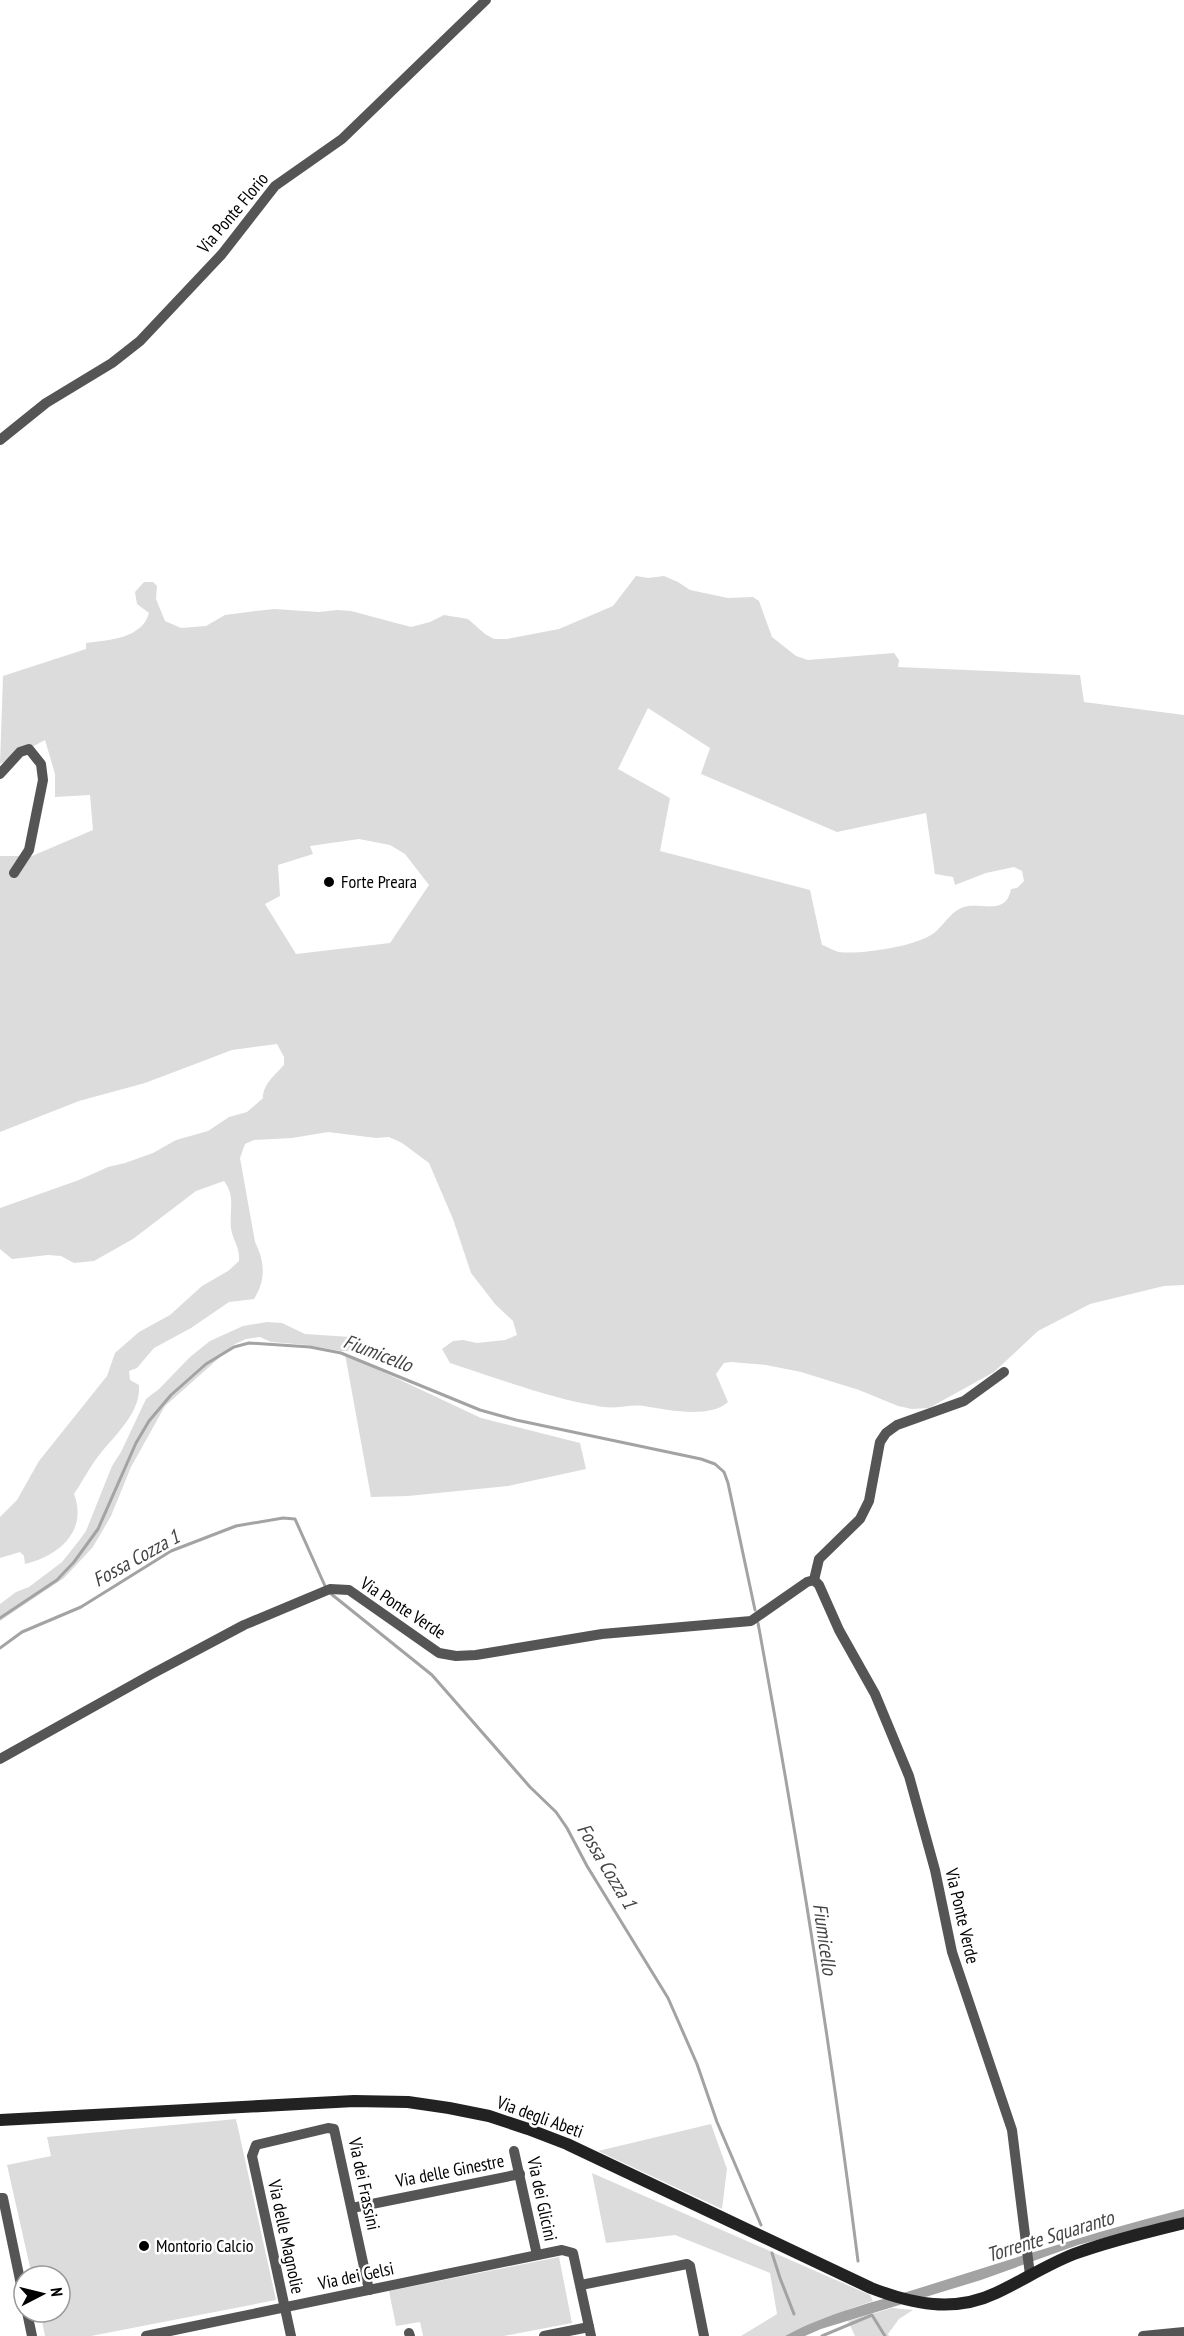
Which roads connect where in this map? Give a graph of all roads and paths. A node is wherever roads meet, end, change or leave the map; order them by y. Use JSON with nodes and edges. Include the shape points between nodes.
{"nodes":[{"id":1,"x":486,"y":0,"type":"edge"},
{"id":2,"x":0,"y":440,"type":"edge"},
{"id":3,"x":0,"y":774,"type":"edge"},
{"id":4,"x":14,"y":873,"type":"dead end"},
{"id":5,"x":1004,"y":1372,"type":"dead end"},
{"id":6,"x":814,"y":1580,"type":"junction"},
{"id":7,"x":0,"y":1759,"type":"edge"},
{"id":8,"x":0,"y":2120,"type":"edge"},
{"id":9,"x":256,"y":2145,"type":"joint"},
{"id":10,"x":514,"y":2151,"type":"dead end"},
{"id":11,"x":520,"y":2174,"type":"junction"},
{"id":12,"x":2,"y":2198,"type":"edge"},
{"id":13,"x":352,"y":2208,"type":"junction"},
{"id":14,"x":1184,"y":2223,"type":"edge"},
{"id":15,"x":537,"y":2255,"type":"junction"},
{"id":16,"x":16,"y":2264,"type":"edge"},
{"id":17,"x":1028,"y":2264,"type":"junction"},
{"id":18,"x":581,"y":2286,"type":"junction"},
{"id":19,"x":369,"y":2290,"type":"junction"},
{"id":20,"x":285,"y":2308,"type":"junction"},
{"id":21,"x":590,"y":2332,"type":"edge"},
{"id":22,"x":1184,"y":2332,"type":"edge"},
{"id":23,"x":146,"y":2336,"type":"edge"},
{"id":24,"x":291,"y":2336,"type":"edge"},
{"id":25,"x":544,"y":2336,"type":"edge"},
{"id":26,"x":704,"y":2336,"type":"edge"},
{"id":27,"x":1143,"y":2336,"type":"edge"}],
"edges":[{"from":1,"to":2,"type":"street","name":"Via Ponte Florio","via":[[342,139],[275,186],[222,254],[140,341],[46,403]]},
{"from":3,"to":4,"type":"street","via":[[20,752],[29,748],[41,764],[43,780],[29,850]]},
{"from":5,"to":6,"type":"street","via":[[964,1401],[897,1425],[886,1433],[880,1442],[869,1501],[860,1519],[819,1559]]},
{"from":6,"to":7,"type":"street","name":"Via Ponte Verde","via":[[751,1621],[602,1634],[456,1656],[439,1653],[349,1590],[330,1589],[244,1625]]},
{"from":6,"to":17,"type":"street","name":"Via Ponte Verde","via":[[874,1694],[909,1776],[952,1952],[1012,2130]]},
{"from":8,"to":17,"type":"street","name":"Via degli Abeti","via":[[354,2101],[408,2102],[489,2116],[567,2144],[871,2288],[903,2299],[939,2305],[974,2301],[996,2293]]},
{"from":9,"to":13,"type":"street","name":"Via dei Frassini","via":[[334,2129]]},
{"from":9,"to":20,"type":"street","name":"Via delle Magnolie","via":[[252,2156]]},
{"from":10,"to":11,"type":"street","name":"Via dei Glicini"},
{"from":11,"to":13,"type":"street","name":"Via delle Ginestre"},
{"from":11,"to":15,"type":"street","name":"Via dei Glicini"},
{"from":12,"to":16,"type":"street"},
{"from":13,"to":19,"type":"street","name":"Via dei Frassini"},
{"from":14,"to":17,"type":"street","name":"Via degli Abeti"},
{"from":15,"to":18,"type":"street","name":"Via dei Gelsi","via":[[562,2250],[573,2253]]},
{"from":15,"to":19,"type":"street","name":"Via dei Gelsi"},
{"from":18,"to":21,"type":"street"},
{"from":18,"to":26,"type":"street","via":[[687,2264]]},
{"from":19,"to":20,"type":"street","name":"Via dei Gelsi"},
{"from":20,"to":23,"type":"street","name":"Via dei Gelsi"},
{"from":20,"to":24,"type":"street","name":"Via delle Magnolie"},
{"from":21,"to":25,"type":"street"},
{"from":22,"to":27,"type":"street"}]}
